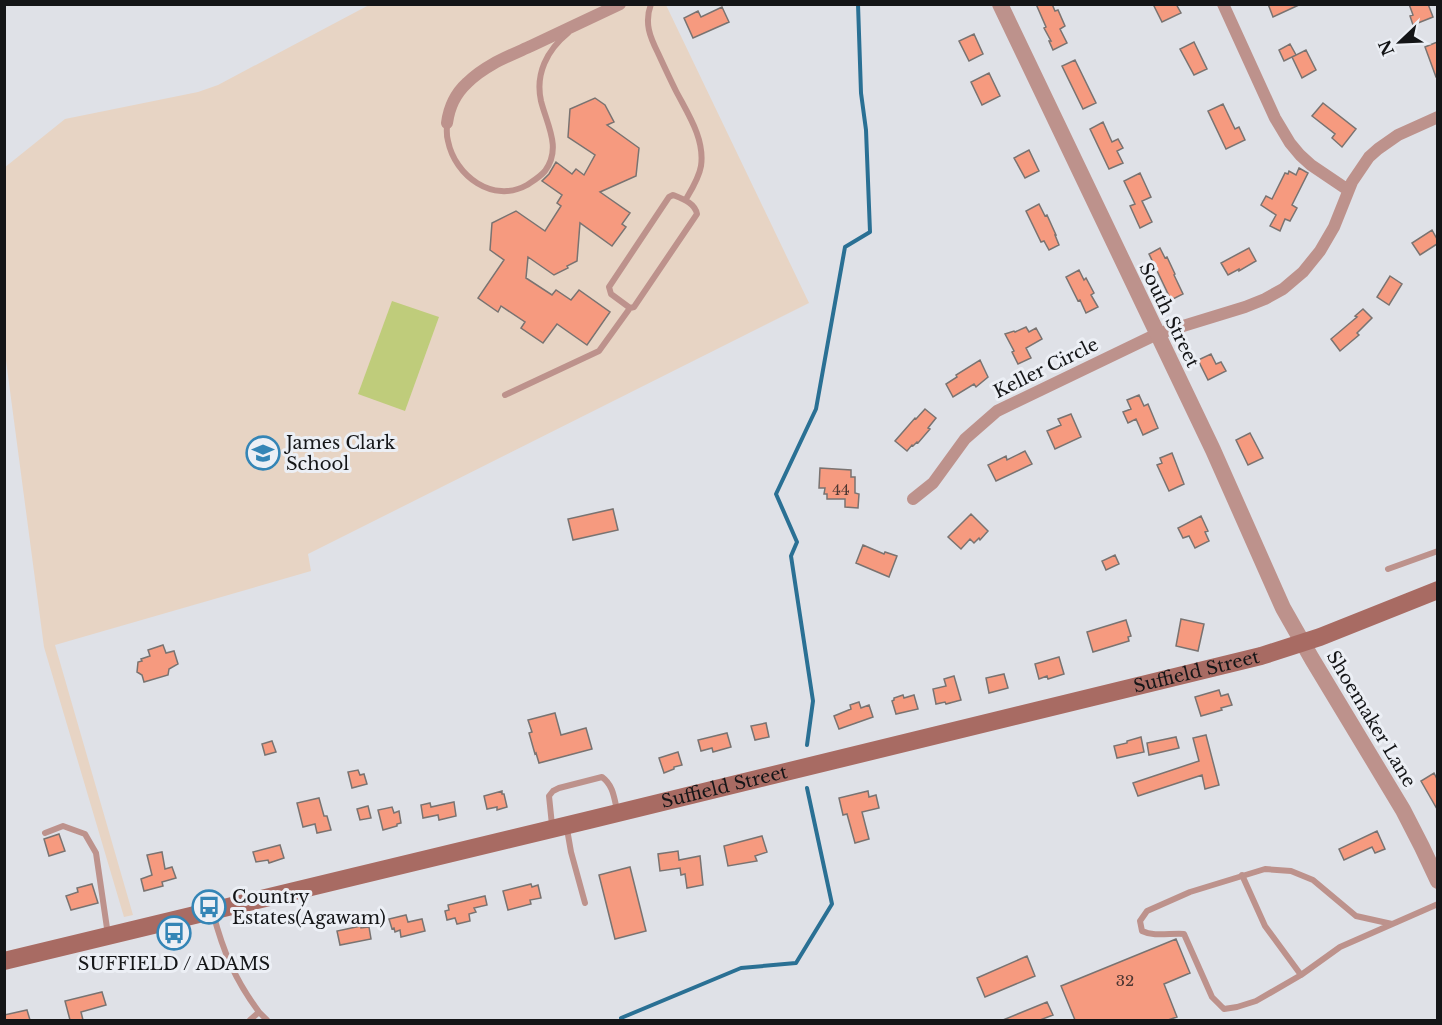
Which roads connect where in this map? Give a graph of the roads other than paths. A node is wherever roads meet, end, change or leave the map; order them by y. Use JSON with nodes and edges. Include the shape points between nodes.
{"nodes":[{"id":1,"x":620,"y":4,"type":"edge"},
{"id":2,"x":651,"y":4,"type":"edge"},
{"id":3,"x":1000,"y":4,"type":"edge"},
{"id":4,"x":1223,"y":4,"type":"edge"},
{"id":5,"x":580,"y":23,"type":"junction"},
{"id":6,"x":1437,"y":117,"type":"edge"},
{"id":7,"x":447,"y":123,"type":"joint"},
{"id":8,"x":1348,"y":190,"type":"junction"},
{"id":9,"x":686,"y":199,"type":"junction"},
{"id":10,"x":630,"y":308,"type":"junction"},
{"id":11,"x":1157,"y":334,"type":"junction"},
{"id":12,"x":506,"y":395,"type":"dead end"},
{"id":13,"x":913,"y":499,"type":"dead end"},
{"id":14,"x":1437,"y":551,"type":"edge"},
{"id":15,"x":1388,"y":569,"type":"dead end"},
{"id":16,"x":1437,"y":590,"type":"edge"},
{"id":17,"x":1303,"y":643,"type":"junction"},
{"id":18,"x":617,"y":813,"type":"junction"},
{"id":19,"x":559,"y":827,"type":"junction"},
{"id":20,"x":45,"y":832,"type":"dead end"},
{"id":21,"x":1242,"y":875,"type":"junction"},
{"id":22,"x":1437,"y":881,"type":"edge"},
{"id":23,"x":585,"y":903,"type":"dead end"},
{"id":24,"x":1437,"y":904,"type":"edge"},
{"id":25,"x":213,"y":911,"type":"junction"},
{"id":26,"x":1392,"y":924,"type":"junction"},
{"id":27,"x":108,"y":936,"type":"junction"},
{"id":28,"x":4,"y":961,"type":"edge"},
{"id":29,"x":1301,"y":975,"type":"junction"},
{"id":30,"x":260,"y":1012,"type":"junction"},
{"id":31,"x":250,"y":1020,"type":"edge"},
{"id":32,"x":267,"y":1020,"type":"edge"}],
"edges":[{"from":1,"to":5,"type":"street"},
{"from":2,"to":9,"type":"lane","via":[[650,36],[701,146],[699,172]]},
{"from":3,"to":11,"type":"street","name":"South Street"},
{"from":4,"to":8,"type":"street","via":[[1290,143],[1311,165]]},
{"from":5,"to":7,"type":"street","via":[[475,76],[456,96]]},
{"from":5,"to":7,"type":"lane","via":[[550,50],[543,66],[541,100],[553,147],[548,166],[535,180],[517,190],[503,192],[476,184],[453,155]]},
{"from":6,"to":8,"type":"street","name":"Keller Circle","via":[[1387,141],[1356,174]]},
{"from":8,"to":11,"type":"street","name":"Keller Circle","via":[[1320,251],[1283,289],[1245,307]]},
{"from":9,"to":10,"type":"lane","via":[[697,214]]},
{"from":9,"to":10,"type":"lane","via":[[669,197],[609,287],[611,294]]},
{"from":10,"to":12,"type":"lane","via":[[598,351]]},
{"from":11,"to":13,"type":"street","name":"Keller Circle","via":[[997,411],[965,439],[933,483]]},
{"from":11,"to":17,"type":"street","name":"South Street"},
{"from":14,"to":15,"type":"lane"},
{"from":16,"to":17,"type":"main road","name":"Suffield Street"},
{"from":17,"to":18,"type":"main road","name":"Suffield Street"},
{"from":17,"to":22,"type":"street","name":"Shoemaker Lane","via":[[1403,810]]},
{"from":18,"to":19,"type":"main road","name":"Suffield Street"},
{"from":18,"to":19,"type":"lane","via":[[611,787],[602,777],[553,791],[549,796]]},
{"from":19,"to":23,"type":"lane","via":[[571,852]]},
{"from":19,"to":25,"type":"main road","name":"Suffield Street"},
{"from":20,"to":27,"type":"lane","via":[[63,826],[85,834],[96,853]]},
{"from":21,"to":26,"type":"lane","via":[[1265,869],[1291,871],[1313,880],[1356,916]]},
{"from":21,"to":29,"type":"lane","via":[[1265,926]]},
{"from":21,"to":29,"type":"lane","via":[[1147,911],[1140,921],[1142,931],[1150,935],[1184,934],[1212,996],[1224,1009],[1256,1001]]},
{"from":24,"to":26,"type":"lane"},
{"from":25,"to":27,"type":"main road","name":"Suffield Street"},
{"from":25,"to":30,"type":"lane","via":[[234,973]]},
{"from":26,"to":29,"type":"lane","via":[[1340,947]]},
{"from":27,"to":28,"type":"main road","name":"Suffield Street"},
{"from":30,"to":31,"type":"lane"},
{"from":30,"to":32,"type":"lane"}]}
